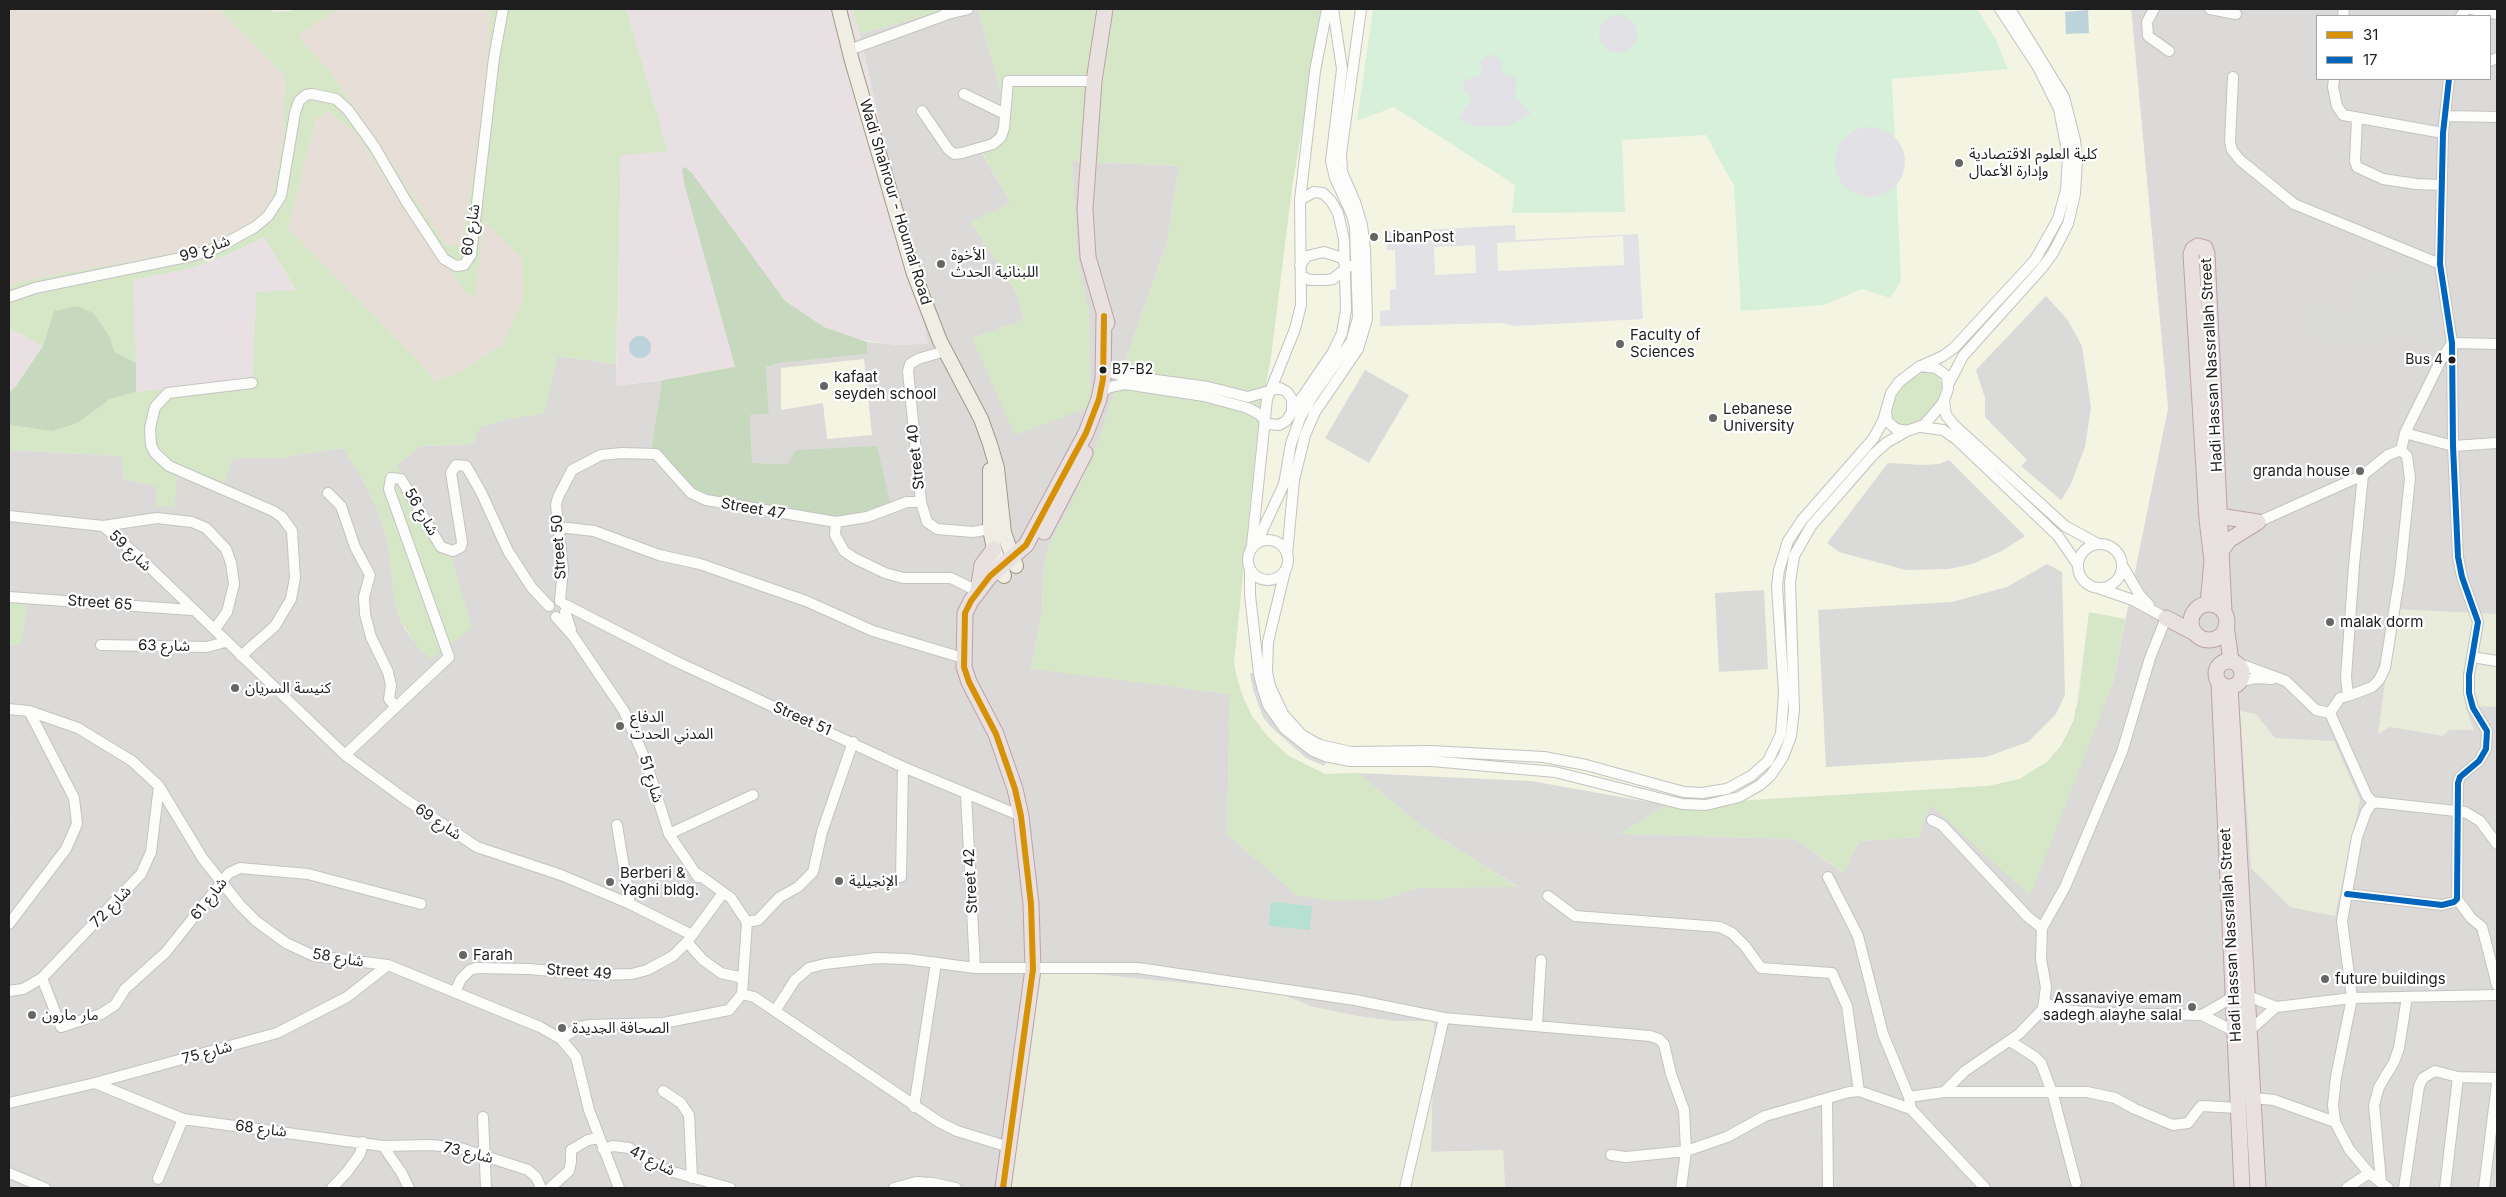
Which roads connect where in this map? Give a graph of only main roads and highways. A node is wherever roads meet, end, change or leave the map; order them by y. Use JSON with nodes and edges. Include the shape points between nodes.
{"nodes":[{"id":1,"x":839,"y":9,"type":"edge"},
{"id":2,"x":1105,"y":9,"type":"edge"},
{"id":3,"x":990,"y":444,"type":"junction"},
{"id":4,"x":2213,"y":518,"type":"junction"},
{"id":5,"x":994,"y":550,"type":"junction"},
{"id":6,"x":2221,"y":551,"type":"junction"},
{"id":7,"x":1008,"y":567,"type":"junction"},
{"id":8,"x":977,"y":592,"type":"junction"},
{"id":9,"x":2208,"y":604,"type":"junction"},
{"id":10,"x":2193,"y":614,"type":"junction"},
{"id":11,"x":2225,"y":619,"type":"junction"},
{"id":12,"x":966,"y":623,"type":"junction"},
{"id":13,"x":2195,"y":633,"type":"junction"},
{"id":14,"x":2214,"y":639,"type":"junction"},
{"id":15,"x":2228,"y":664,"type":"junction"},
{"id":16,"x":2230,"y":684,"type":"junction"},
{"id":17,"x":2242,"y":1032,"type":"junction"},
{"id":18,"x":1003,"y":1188,"type":"edge"},
{"id":19,"x":2242,"y":1188,"type":"edge"},
{"id":20,"x":2258,"y":1188,"type":"edge"}],
"edges":[{"from":1,"to":3,"type":"main road","name":"Wadi Shahrour - Houmal Road","via":[[914,274],[945,351],[981,419]]},
{"from":2,"to":7,"type":"highway","via":[[1094,81],[1085,234],[1104,316],[1106,381],[1086,433],[1026,545]]},
{"from":3,"to":5,"type":"main road","name":"Wadi Shahrour - Houmal Road","via":[[990,529]]},
{"from":3,"to":7,"type":"main road","name":"Wadi Shahrour - Houmal Road","via":[[997,468]]},
{"from":4,"to":4,"type":"highway","name":"Hadi Hassan Nassrallah Street","via":[[2207,254],[2205,248],[2198,246],[2191,254]]},
{"from":4,"to":6,"type":"highway","name":"Hadi Hassan Nassrallah Street"},
{"from":4,"to":6,"type":"highway","via":[[2258,522],[2229,540]]},
{"from":4,"to":9,"type":"highway","name":"Hadi Hassan Nassrallah Street"},
{"from":5,"to":7,"type":"main road","name":"Wadi Shahrour - Houmal Road"},
{"from":5,"to":8,"type":"highway","via":[[982,565]]},
{"from":6,"to":11,"type":"highway","name":"Hadi Hassan Nassrallah Street"},
{"from":7,"to":8,"type":"highway"},
{"from":7,"to":12,"type":"highway"},
{"from":8,"to":12,"type":"highway","via":[[965,613]]},
{"from":9,"to":10,"type":"highway"},
{"from":9,"to":11,"type":"highway","via":[[2217,606]]},
{"from":10,"to":13,"type":"highway","via":[[2191,624]]},
{"from":10,"to":13,"type":"highway","via":[[2160,615]]},
{"from":11,"to":14,"type":"highway","via":[[2222,634]]},
{"from":11,"to":15,"type":"highway","name":"Hadi Hassan Nassrallah Street"},
{"from":12,"to":18,"type":"highway","via":[[963,658],[969,682],[996,734],[1021,816],[1031,904],[1033,969]]},
{"from":13,"to":14,"type":"highway","via":[[2206,640]]},
{"from":14,"to":15,"type":"highway"},
{"from":15,"to":16,"type":"highway","via":[[2216,675]]},
{"from":15,"to":16,"type":"highway","via":[[2243,673]]},
{"from":16,"to":17,"type":"highway","name":"Hadi Hassan Nassrallah Street"},
{"from":17,"to":19,"type":"highway","name":"Hadi Hassan Nassrallah Street","via":[[2239,1108]]},
{"from":17,"to":20,"type":"highway","name":"Hadi Hassan Nassrallah Street","via":[[2254,1098]]}]}
